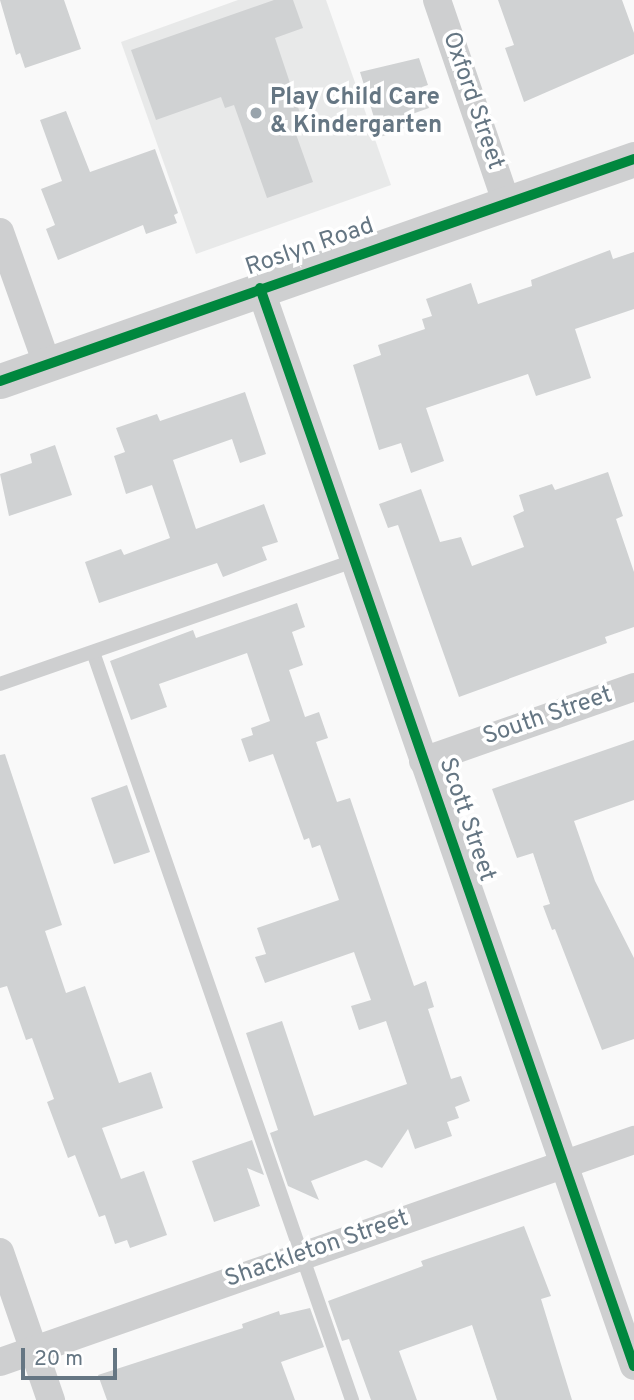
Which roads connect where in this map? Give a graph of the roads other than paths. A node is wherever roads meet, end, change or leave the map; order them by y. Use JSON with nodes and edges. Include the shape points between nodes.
{"nodes":[{"id":1,"x":437,"y":0,"type":"edge"},
{"id":2,"x":634,"y":159,"type":"edge"},
{"id":3,"x":506,"y":201,"type":"junction"},
{"id":4,"x":0,"y":232,"type":"edge"},
{"id":5,"x":260,"y":288,"type":"junction"},
{"id":6,"x":47,"y":364,"type":"junction"},
{"id":7,"x":0,"y":381,"type":"edge"},
{"id":8,"x":356,"y":560,"type":"junction"},
{"id":9,"x":93,"y":652,"type":"junction"},
{"id":10,"x":0,"y":684,"type":"edge"},
{"id":11,"x":634,"y":687,"type":"edge"},
{"id":12,"x":423,"y":761,"type":"junction"},
{"id":13,"x":634,"y":1140,"type":"edge"},
{"id":14,"x":564,"y":1164,"type":"junction"},
{"id":15,"x":0,"y":1252,"type":"edge"},
{"id":16,"x":302,"y":1256,"type":"junction"},
{"id":17,"x":34,"y":1350,"type":"junction"},
{"id":18,"x":0,"y":1362,"type":"edge"},
{"id":19,"x":634,"y":1366,"type":"edge"},
{"id":20,"x":51,"y":1400,"type":"edge"},
{"id":21,"x":352,"y":1400,"type":"edge"}],
"edges":[{"from":1,"to":3,"type":"street","name":"Oxford Street"},
{"from":2,"to":3,"type":"street","name":"Roslyn Road"},
{"from":3,"to":5,"type":"street","name":"Roslyn Road"},
{"from":4,"to":6,"type":"street"},
{"from":5,"to":6,"type":"street","name":"Roslyn Road"},
{"from":5,"to":8,"type":"street","name":"Scott Street"},
{"from":6,"to":7,"type":"street","name":"Roslyn Road"},
{"from":8,"to":9,"type":"lane"},
{"from":8,"to":12,"type":"street","name":"Scott Street"},
{"from":9,"to":10,"type":"lane"},
{"from":9,"to":16,"type":"lane"},
{"from":11,"to":12,"type":"street","name":"South Street"},
{"from":12,"to":14,"type":"street","name":"Scott Street"},
{"from":13,"to":14,"type":"street","name":"Shackleton Street"},
{"from":14,"to":16,"type":"street","name":"Shackleton Street"},
{"from":14,"to":19,"type":"street","name":"Scott Street"},
{"from":15,"to":17,"type":"street"},
{"from":16,"to":17,"type":"street","name":"Shackleton Street"},
{"from":16,"to":21,"type":"lane"},
{"from":17,"to":18,"type":"street","name":"Shackleton Street"},
{"from":17,"to":20,"type":"street"}]}
